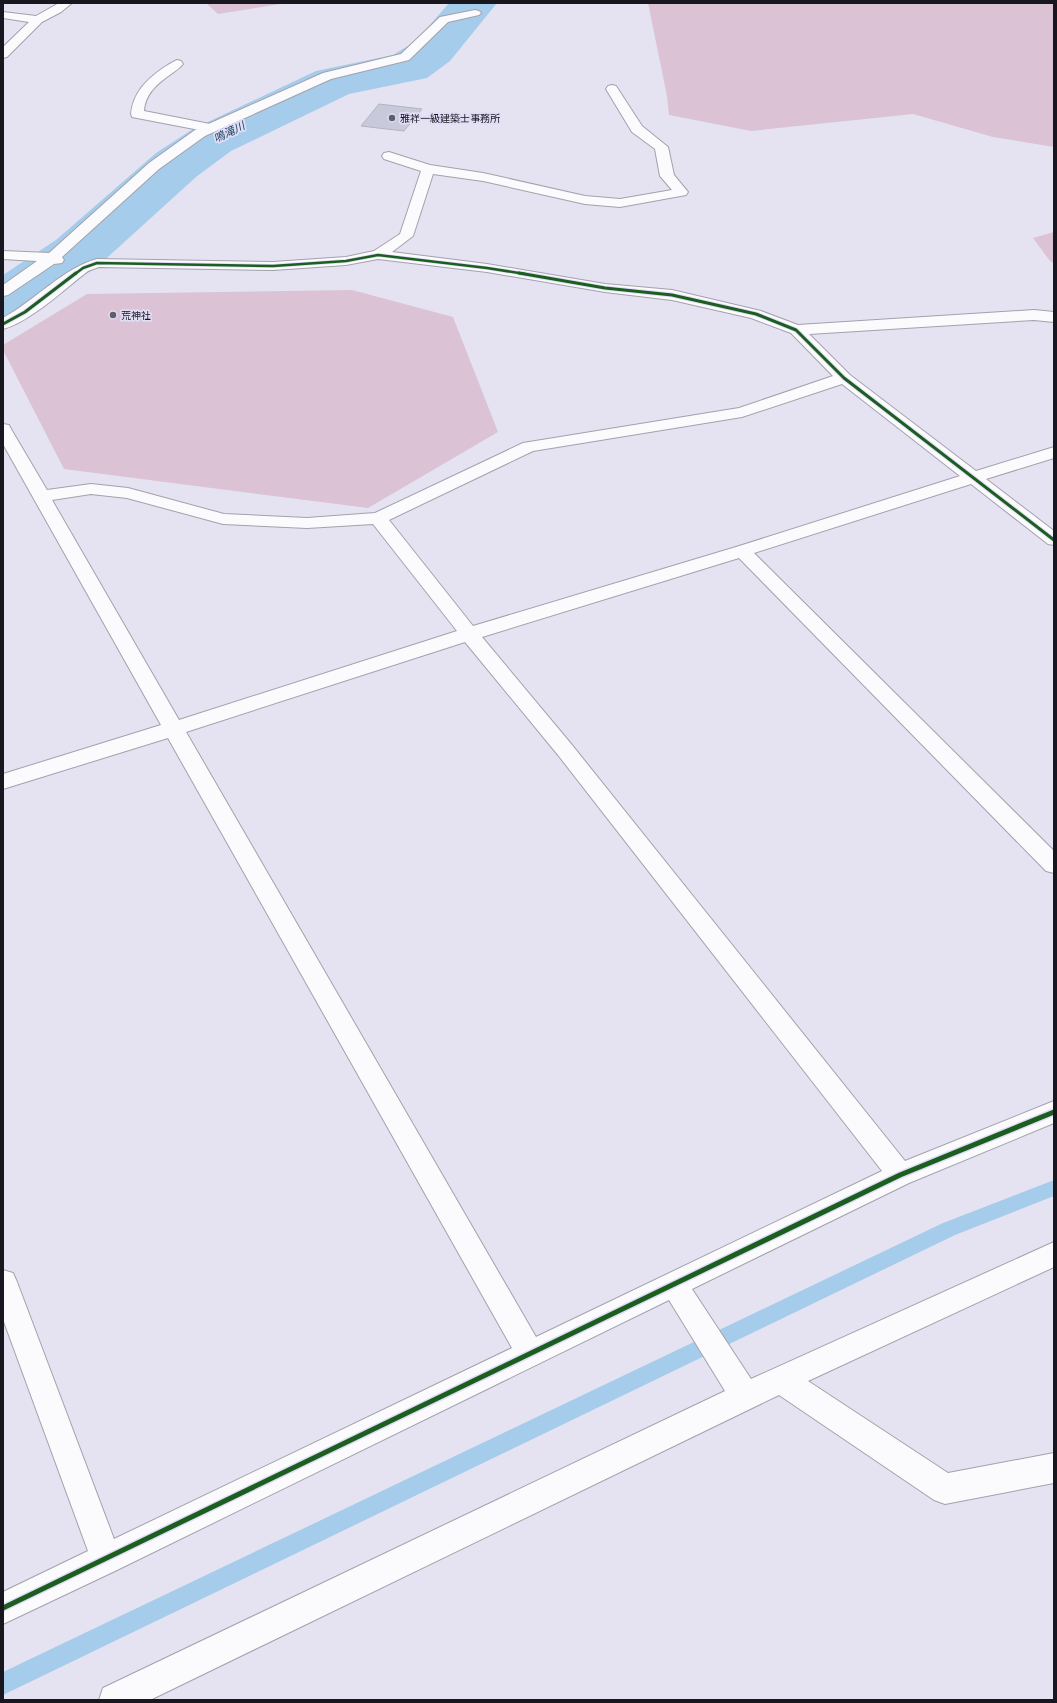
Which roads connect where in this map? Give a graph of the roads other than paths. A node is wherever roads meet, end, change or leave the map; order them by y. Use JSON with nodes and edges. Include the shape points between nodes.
{"nodes":[{"id":1,"x":66,"y":3,"type":"edge"},
{"id":2,"x":475,"y":14,"type":"dead end"},
{"id":3,"x":3,"y":16,"type":"edge"},
{"id":4,"x":38,"y":20,"type":"junction"},
{"id":5,"x":3,"y":54,"type":"edge"},
{"id":6,"x":177,"y":64,"type":"dead end"},
{"id":7,"x":612,"y":90,"type":"dead end"},
{"id":8,"x":210,"y":128,"type":"junction"},
{"id":9,"x":389,"y":156,"type":"dead end"},
{"id":10,"x":428,"y":169,"type":"junction"},
{"id":11,"x":3,"y":255,"type":"edge"},
{"id":12,"x":378,"y":255,"type":"junction"},
{"id":13,"x":67,"y":263,"type":"junction"},
{"id":14,"x":3,"y":292,"type":"edge"},
{"id":15,"x":1054,"y":317,"type":"edge"},
{"id":16,"x":3,"y":324,"type":"edge"},
{"id":17,"x":796,"y":330,"type":"junction"},
{"id":18,"x":844,"y":378,"type":"junction"},
{"id":19,"x":3,"y":429,"type":"edge"},
{"id":20,"x":1054,"y":452,"type":"edge"},
{"id":21,"x":973,"y":477,"type":"junction"},
{"id":22,"x":41,"y":496,"type":"junction"},
{"id":23,"x":378,"y":518,"type":"junction"},
{"id":24,"x":1054,"y":540,"type":"edge"},
{"id":25,"x":742,"y":551,"type":"junction"},
{"id":26,"x":469,"y":634,"type":"junction"},
{"id":27,"x":173,"y":730,"type":"junction"},
{"id":28,"x":3,"y":782,"type":"edge"},
{"id":29,"x":1054,"y":865,"type":"edge"},
{"id":30,"x":1054,"y":1112,"type":"edge"},
{"id":31,"x":900,"y":1175,"type":"junction"},
{"id":32,"x":1054,"y":1254,"type":"edge"},
{"id":33,"x":3,"y":1282,"type":"edge"},
{"id":34,"x":674,"y":1284,"type":"junction"},
{"id":35,"x":530,"y":1354,"type":"junction"},
{"id":36,"x":781,"y":1380,"type":"junction"},
{"id":37,"x":738,"y":1386,"type":"junction"},
{"id":38,"x":1054,"y":1468,"type":"edge"},
{"id":39,"x":106,"y":1558,"type":"junction"},
{"id":40,"x":3,"y":1608,"type":"edge"},
{"id":41,"x":115,"y":1700,"type":"edge"}],
"edges":[{"from":1,"to":4,"type":"street"},
{"from":2,"to":8,"type":"street","via":[[444,19],[404,57],[327,76]]},
{"from":3,"to":4,"type":"street"},
{"from":4,"to":5,"type":"street"},
{"from":6,"to":8,"type":"street","via":[[149,85],[137,103],[137,114]]},
{"from":7,"to":10,"type":"street","via":[[637,129],[661,147],[667,176],[681,192],[620,203],[585,200],[483,177]]},
{"from":8,"to":13,"type":"street","via":[[154,166]]},
{"from":9,"to":10,"type":"street"},
{"from":10,"to":12,"type":"street","via":[[406,236]]},
{"from":11,"to":13,"type":"street"},
{"from":12,"to":13,"type":"street","via":[[346,261],[273,266]]},
{"from":12,"to":17,"type":"street","via":[[487,268],[604,288],[672,295],[756,314]]},
{"from":13,"to":14,"type":"street"},
{"from":13,"to":16,"type":"street","via":[[25,312]]},
{"from":15,"to":17,"type":"street","via":[[1034,315]]},
{"from":17,"to":18,"type":"street"},
{"from":18,"to":21,"type":"street"},
{"from":18,"to":23,"type":"street","via":[[742,412],[529,447]]},
{"from":19,"to":22,"type":"street"},
{"from":20,"to":21,"type":"street"},
{"from":21,"to":24,"type":"street"},
{"from":21,"to":25,"type":"street"},
{"from":22,"to":23,"type":"street","via":[[91,489],[128,493],[223,519],[308,523]]},
{"from":22,"to":27,"type":"street"},
{"from":23,"to":26,"type":"street"},
{"from":25,"to":26,"type":"street"},
{"from":25,"to":29,"type":"street"},
{"from":26,"to":27,"type":"street"},
{"from":26,"to":31,"type":"street","via":[[565,750]]},
{"from":27,"to":28,"type":"street"},
{"from":27,"to":35,"type":"street"},
{"from":30,"to":31,"type":"street"},
{"from":31,"to":34,"type":"street"},
{"from":32,"to":36,"type":"street"},
{"from":33,"to":39,"type":"street"},
{"from":34,"to":35,"type":"street"},
{"from":34,"to":37,"type":"street"},
{"from":35,"to":39,"type":"street"},
{"from":36,"to":37,"type":"street"},
{"from":36,"to":38,"type":"street","via":[[945,1489]]},
{"from":37,"to":41,"type":"street"},
{"from":39,"to":40,"type":"street"}]}
